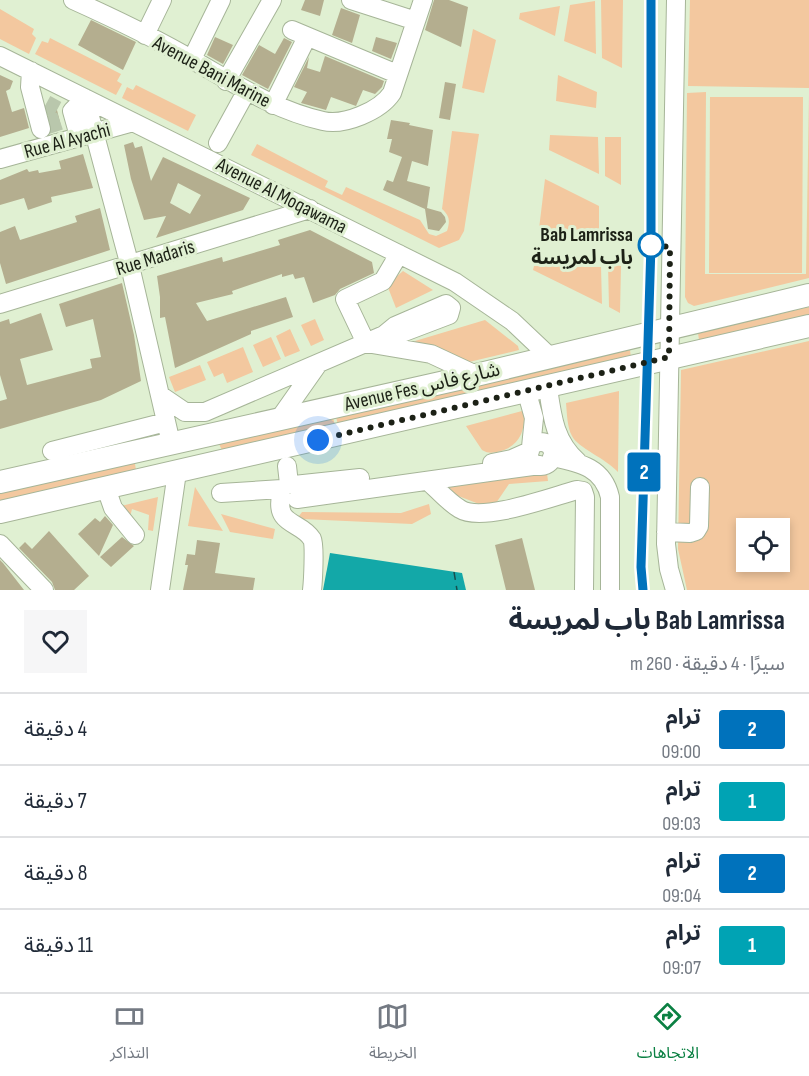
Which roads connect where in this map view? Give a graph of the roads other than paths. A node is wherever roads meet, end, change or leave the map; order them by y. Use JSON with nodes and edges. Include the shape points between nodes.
{"nodes":[{"id":1,"x":73,"y":0,"type":"edge"},
{"id":2,"x":162,"y":0,"type":"edge"},
{"id":3,"x":220,"y":0,"type":"edge"},
{"id":4,"x":272,"y":0,"type":"edge"},
{"id":5,"x":351,"y":0,"type":"edge"},
{"id":6,"x":423,"y":0,"type":"edge"},
{"id":7,"x":676,"y":0,"type":"edge"},
{"id":8,"x":373,"y":3,"type":"edge"},
{"id":9,"x":94,"y":4,"type":"edge"},
{"id":10,"x":416,"y":21,"type":"junction"},
{"id":11,"x":145,"y":35,"type":"junction"},
{"id":12,"x":0,"y":56,"type":"edge"},
{"id":13,"x":192,"y":59,"type":"junction"},
{"id":14,"x":31,"y":71,"type":"junction"},
{"id":15,"x":397,"y":74,"type":"junction"},
{"id":16,"x":226,"y":81,"type":"junction"},
{"id":17,"x":246,"y":92,"type":"junction"},
{"id":18,"x":31,"y":93,"type":"junction"},
{"id":19,"x":86,"y":98,"type":"junction"},
{"id":20,"x":273,"y":105,"type":"junction"},
{"id":21,"x":56,"y":117,"type":"junction"},
{"id":22,"x":133,"y":122,"type":"junction"},
{"id":23,"x":87,"y":134,"type":"junction"},
{"id":24,"x":218,"y":143,"type":"dead end"},
{"id":25,"x":37,"y":147,"type":"junction"},
{"id":26,"x":0,"y":159,"type":"edge"},
{"id":27,"x":310,"y":209,"type":"junction"},
{"id":28,"x":399,"y":254,"type":"junction"},
{"id":29,"x":130,"y":266,"type":"junction"},
{"id":30,"x":809,"y":295,"type":"edge"},
{"id":31,"x":0,"y":304,"type":"edge"},
{"id":32,"x":809,"y":326,"type":"edge"},
{"id":33,"x":669,"y":329,"type":"junction"},
{"id":34,"x":384,"y":335,"type":"dead end"},
{"id":35,"x":366,"y":343,"type":"junction"},
{"id":36,"x":549,"y":356,"type":"junction"},
{"id":37,"x":669,"y":357,"type":"junction"},
{"id":38,"x":318,"y":364,"type":"junction"},
{"id":39,"x":476,"y":375,"type":"junction"},
{"id":40,"x":537,"y":390,"type":"junction"},
{"id":41,"x":159,"y":395,"type":"junction"},
{"id":42,"x":205,"y":412,"type":"junction"},
{"id":43,"x":280,"y":418,"type":"junction"},
{"id":44,"x":177,"y":437,"type":"junction"},
{"id":45,"x":52,"y":451,"type":"dead end"},
{"id":46,"x":544,"y":451,"type":"junction"},
{"id":47,"x":176,"y":472,"type":"junction"},
{"id":48,"x":0,"y":482,"type":"edge"},
{"id":49,"x":428,"y":482,"type":"junction"},
{"id":50,"x":700,"y":487,"type":"dead end"},
{"id":51,"x":106,"y":488,"type":"junction"},
{"id":52,"x":290,"y":488,"type":"junction"},
{"id":53,"x":221,"y":493,"type":"dead end"},
{"id":54,"x":0,"y":512,"type":"edge"},
{"id":55,"x":666,"y":532,"type":"junction"},
{"id":56,"x":135,"y":535,"type":"dead end"},
{"id":57,"x":0,"y":544,"type":"edge"},
{"id":58,"x":313,"y":584,"type":"edge"},
{"id":59,"x":44,"y":590,"type":"edge"},
{"id":60,"x":160,"y":590,"type":"edge"},
{"id":61,"x":584,"y":590,"type":"edge"},
{"id":62,"x":610,"y":590,"type":"edge"},
{"id":63,"x":675,"y":590,"type":"edge"}],
"edges":[{"from":1,"to":9,"type":"street","name":"Avenue Bani Marine"},
{"from":2,"to":11,"type":"street"},
{"from":3,"to":13,"type":"street"},
{"from":4,"to":16,"type":"street"},
{"from":5,"to":8,"type":"street"},
{"from":6,"to":10,"type":"street","name":"Avenue Bani Marine"},
{"from":7,"to":33,"type":"street"},
{"from":8,"to":10,"type":"street"},
{"from":9,"to":11,"type":"street","name":"Avenue Bani Marine"},
{"from":10,"to":15,"type":"street","name":"Avenue Bani Marine"},
{"from":11,"to":13,"type":"street","name":"Avenue Bani Marine"},
{"from":12,"to":14,"type":"street","name":"Avenue Al Moqawama"},
{"from":13,"to":16,"type":"street","name":"Avenue Bani Marine"},
{"from":14,"to":18,"type":"street"},
{"from":14,"to":19,"type":"street","name":"Avenue Al Moqawama"},
{"from":15,"to":20,"type":"street","name":"Avenue Bani Marine","via":[[388,100],[356,116],[324,122]]},
{"from":15,"to":20,"type":"street","via":[[300,34]]},
{"from":16,"to":17,"type":"street","name":"Avenue Bani Marine"},
{"from":17,"to":20,"type":"street","name":"Avenue Bani Marine"},
{"from":17,"to":24,"type":"street"},
{"from":18,"to":21,"type":"street"},
{"from":18,"to":21,"type":"street"},
{"from":19,"to":21,"type":"street"},
{"from":19,"to":22,"type":"street","name":"Avenue Al Moqawama"},
{"from":19,"to":23,"type":"street"},
{"from":21,"to":23,"type":"street"},
{"from":21,"to":25,"type":"street","via":[[37,134]]},
{"from":22,"to":23,"type":"street","name":"Rue Al Ayachi"},
{"from":22,"to":27,"type":"street","name":"Avenue Al Moqawama"},
{"from":23,"to":25,"type":"street","name":"Rue Al Ayachi"},
{"from":23,"to":29,"type":"street"},
{"from":25,"to":26,"type":"street","name":"Rue Al Ayachi"},
{"from":27,"to":28,"type":"street","name":"Avenue Al Moqawama"},
{"from":27,"to":29,"type":"street","name":"Rue Madaris"},
{"from":28,"to":35,"type":"street","via":[[383,281],[345,299]]},
{"from":28,"to":36,"type":"street","name":"Avenue Al Moqawama","via":[[480,297]]},
{"from":29,"to":31,"type":"street","name":"Rue Madaris"},
{"from":29,"to":41,"type":"street"},
{"from":30,"to":33,"type":"main road","name":"Avenue Fes شارع فاس"},
{"from":32,"to":37,"type":"main road","name":"Avenue Fes شارع فاس"},
{"from":33,"to":36,"type":"main road","name":"Avenue Fes شارع فاس"},
{"from":33,"to":37,"type":"street"},
{"from":34,"to":35,"type":"street"},
{"from":35,"to":38,"type":"street"},
{"from":35,"to":39,"type":"street","via":[[421,351]]},
{"from":36,"to":39,"type":"main road","name":"Avenue Fes شارع فاس"},
{"from":37,"to":40,"type":"main road","name":"Avenue Fes شارع فاس"},
{"from":37,"to":55,"type":"street"},
{"from":38,"to":42,"type":"street"},
{"from":38,"to":43,"type":"street"},
{"from":39,"to":43,"type":"main road","name":"Avenue Fes شارع فاس"},
{"from":40,"to":46,"type":"street"},
{"from":40,"to":46,"type":"street","via":[[534,418]]},
{"from":40,"to":47,"type":"main road","name":"Avenue Fes شارع فاس"},
{"from":41,"to":42,"type":"street","via":[[185,412]]},
{"from":41,"to":44,"type":"street"},
{"from":42,"to":44,"type":"street"},
{"from":43,"to":44,"type":"main road","name":"Avenue Fes شارع فاس"},
{"from":44,"to":45,"type":"street"},
{"from":44,"to":47,"type":"main road","via":[[194,445],[197,452],[196,461]]},
{"from":44,"to":47,"type":"main road","via":[[148,459],[153,472]]},
{"from":44,"to":48,"type":"main road","name":"Avenue Fes شارع فاس"},
{"from":46,"to":49,"type":"street"},
{"from":46,"to":52,"type":"street","via":[[502,462]]},
{"from":46,"to":62,"type":"street","via":[[578,462],[603,479],[610,497]]},
{"from":47,"to":51,"type":"main road","name":"Avenue Fes شارع فاس"},
{"from":47,"to":60,"type":"street"},
{"from":49,"to":52,"type":"street"},
{"from":49,"to":61,"type":"street","via":[[460,510],[471,513],[492,512],[583,491]]},
{"from":50,"to":55,"type":"street","via":[[696,531]]},
{"from":51,"to":54,"type":"main road","name":"Avenue Fes شارع فاس"},
{"from":51,"to":56,"type":"street","via":[[113,508]]},
{"from":52,"to":53,"type":"street"},
{"from":52,"to":58,"type":"street","via":[[297,520],[314,528],[321,538],[319,569]]},
{"from":55,"to":63,"type":"street"},
{"from":57,"to":59,"type":"street"}]}
